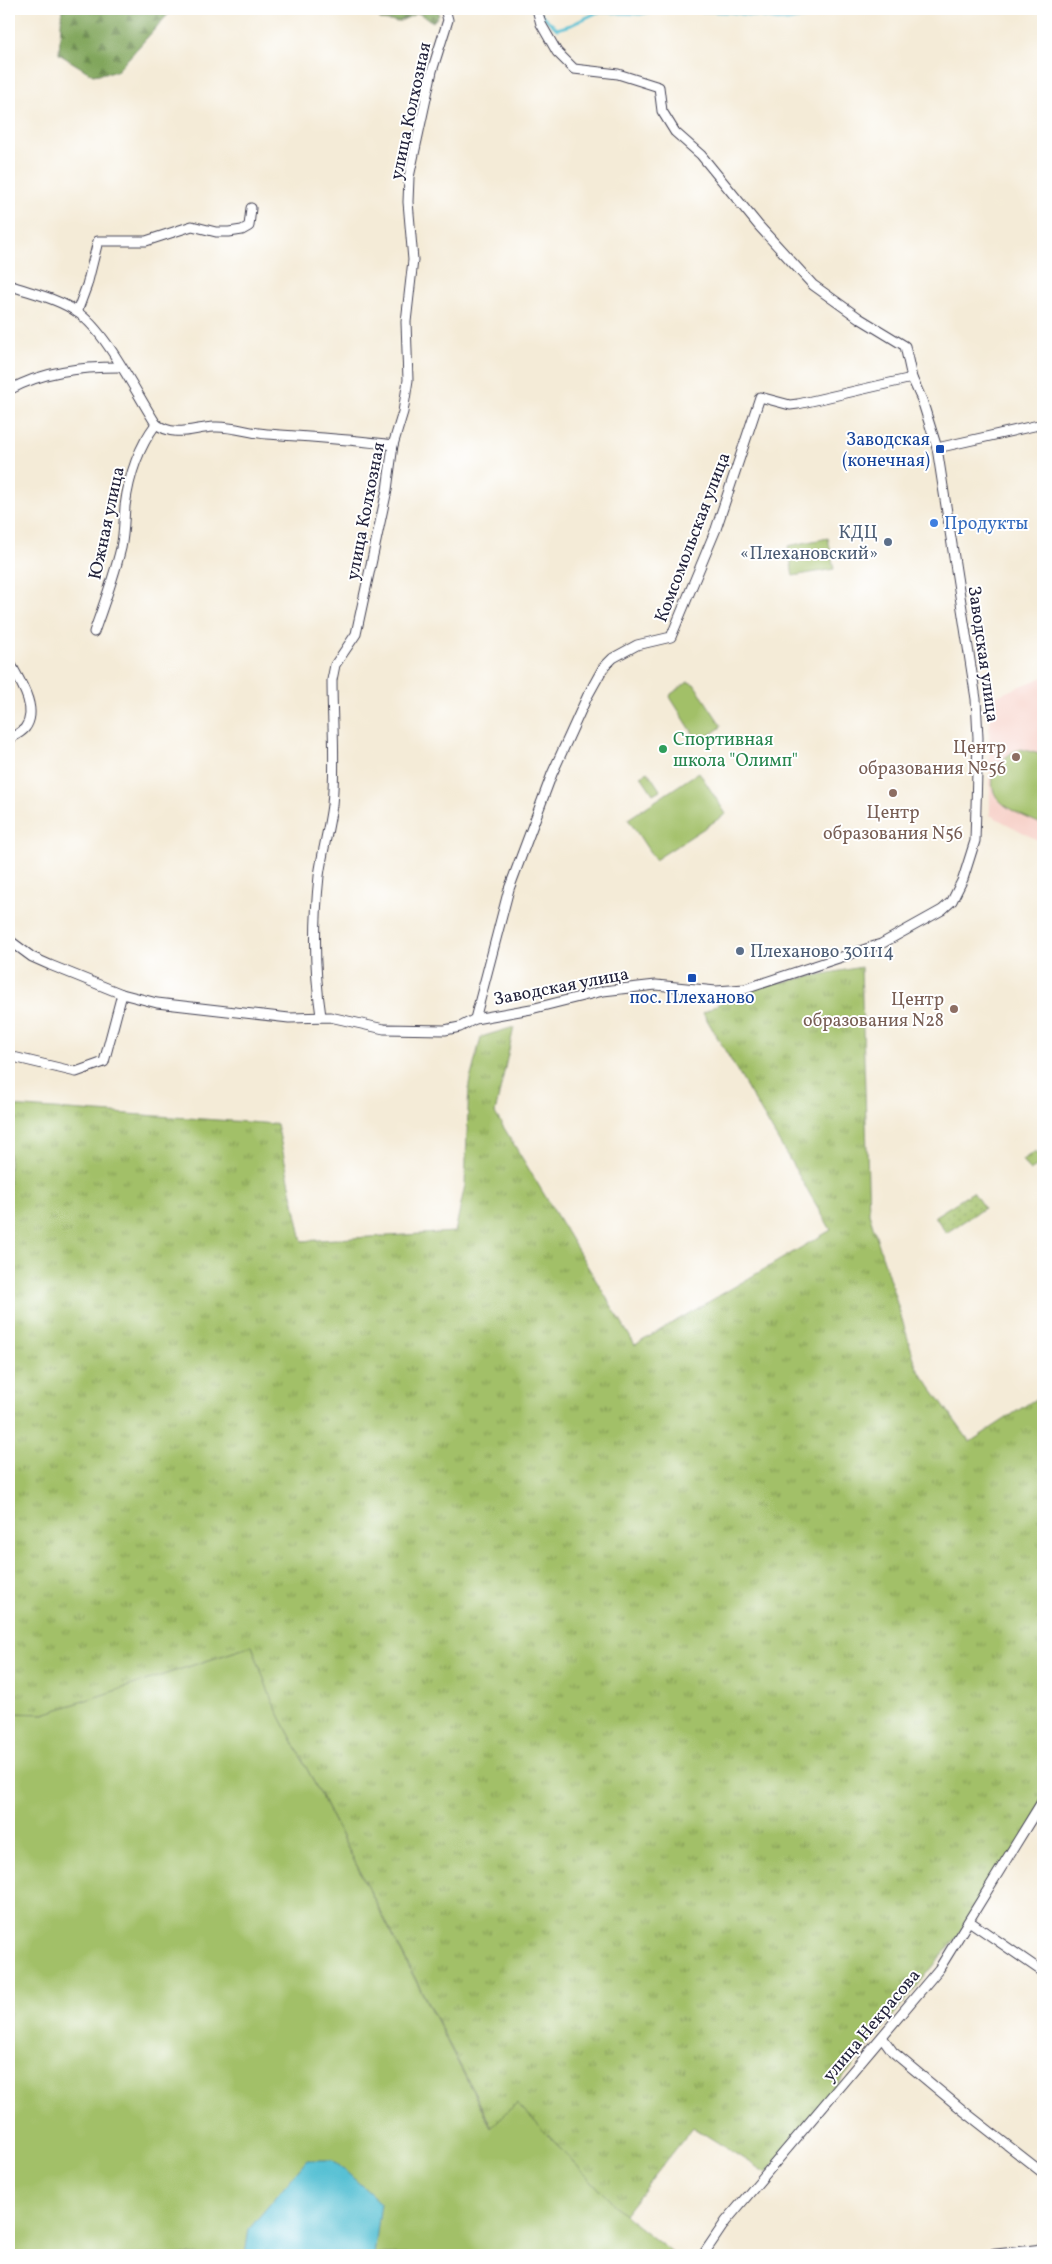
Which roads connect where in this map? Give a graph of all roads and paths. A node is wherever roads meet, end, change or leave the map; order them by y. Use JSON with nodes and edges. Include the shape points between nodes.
{"nodes":[{"id":1,"x":445,"y":9,"type":"edge"},
{"id":2,"x":536,"y":9,"type":"edge"},
{"id":3,"x":251,"y":208,"type":"dead end"},
{"id":4,"x":9,"y":285,"type":"edge"},
{"id":5,"x":77,"y":312,"type":"junction"},
{"id":6,"x":120,"y":367,"type":"junction"},
{"id":7,"x":912,"y":378,"type":"junction"},
{"id":8,"x":9,"y":390,"type":"edge"},
{"id":9,"x":156,"y":424,"type":"junction"},
{"id":10,"x":1043,"y":424,"type":"edge"},
{"id":11,"x":393,"y":445,"type":"junction"},
{"id":12,"x":936,"y":448,"type":"junction"},
{"id":13,"x":94,"y":632,"type":"dead end"},
{"id":14,"x":9,"y":661,"type":"edge"},
{"id":15,"x":9,"y":739,"type":"edge"},
{"id":16,"x":9,"y":940,"type":"edge"},
{"id":17,"x":122,"y":994,"type":"junction"},
{"id":18,"x":321,"y":1016,"type":"junction"},
{"id":19,"x":476,"y":1019,"type":"junction"},
{"id":20,"x":9,"y":1056,"type":"edge"},
{"id":21,"x":1043,"y":1800,"type":"edge"},
{"id":22,"x":969,"y":1921,"type":"junction"},
{"id":23,"x":1043,"y":1972,"type":"edge"},
{"id":24,"x":882,"y":2037,"type":"junction"},
{"id":25,"x":1043,"y":2173,"type":"edge"},
{"id":26,"x":1043,"y":2249,"type":"edge"},
{"id":27,"x":703,"y":2255,"type":"edge"},
{"id":28,"x":987,"y":2255,"type":"edge"}],
"edges":[{"from":1,"to":11,"type":"street","name":"улица Колхозная","via":[[448,20],[432,71],[409,177],[413,260],[406,322],[408,380]]},
{"from":2,"to":7,"type":"street","name":"Заводская улица","via":[[557,52],[574,69],[618,74],[659,87],[662,111],[675,132],[701,155],[813,285],[905,346]]},
{"from":3,"to":5,"type":"street","via":[[249,226],[240,230],[216,232],[192,226],[146,241],[98,241]]},
{"from":4,"to":5,"type":"street"},
{"from":5,"to":6,"type":"street","via":[[99,334]]},
{"from":6,"to":8,"type":"street","via":[[63,370]]},
{"from":6,"to":9,"type":"street"},
{"from":7,"to":12,"type":"street","name":"Заводская улица"},
{"from":7,"to":19,"type":"street","name":"Комсомольская улица","via":[[798,404],[760,397],[716,529],[671,637],[629,648],[609,662],[594,683],[573,726],[508,889]]},
{"from":9,"to":11,"type":"street","via":[[177,433],[234,428],[263,434]]},
{"from":9,"to":13,"type":"street","name":"Южная улица","via":[[141,447],[132,472],[113,579]]},
{"from":10,"to":12,"type":"street"},
{"from":11,"to":18,"type":"street","name":"улица Колхозная","via":[[387,490],[356,634],[335,665],[332,680],[333,791],[319,875],[315,929]]},
{"from":12,"to":19,"type":"street","name":"Заводская улица","via":[[978,718],[975,841],[964,880],[952,901],[942,910],[881,944],[751,987],[716,991],[656,985],[603,991]]},
{"from":14,"to":15,"type":"street","via":[[26,696],[30,714],[23,730]]},
{"from":16,"to":17,"type":"street","name":"Заводская улица","via":[[32,957]]},
{"from":17,"to":18,"type":"street","name":"Заводская улица","via":[[173,1006],[289,1018]]},
{"from":17,"to":20,"type":"street","via":[[104,1062],[76,1072]]},
{"from":18,"to":19,"type":"street","name":"Заводская улица","via":[[373,1028],[401,1030],[445,1030]]},
{"from":21,"to":22,"type":"street","name":"улица Некрасова"},
{"from":22,"to":23,"type":"street"},
{"from":22,"to":24,"type":"street","name":"улица Некрасова","via":[[939,1969]]},
{"from":24,"to":25,"type":"street","via":[[922,2076]]},
{"from":24,"to":27,"type":"street","name":"улица Некрасова","via":[[726,2221]]},
{"from":26,"to":28,"type":"street"}]}
